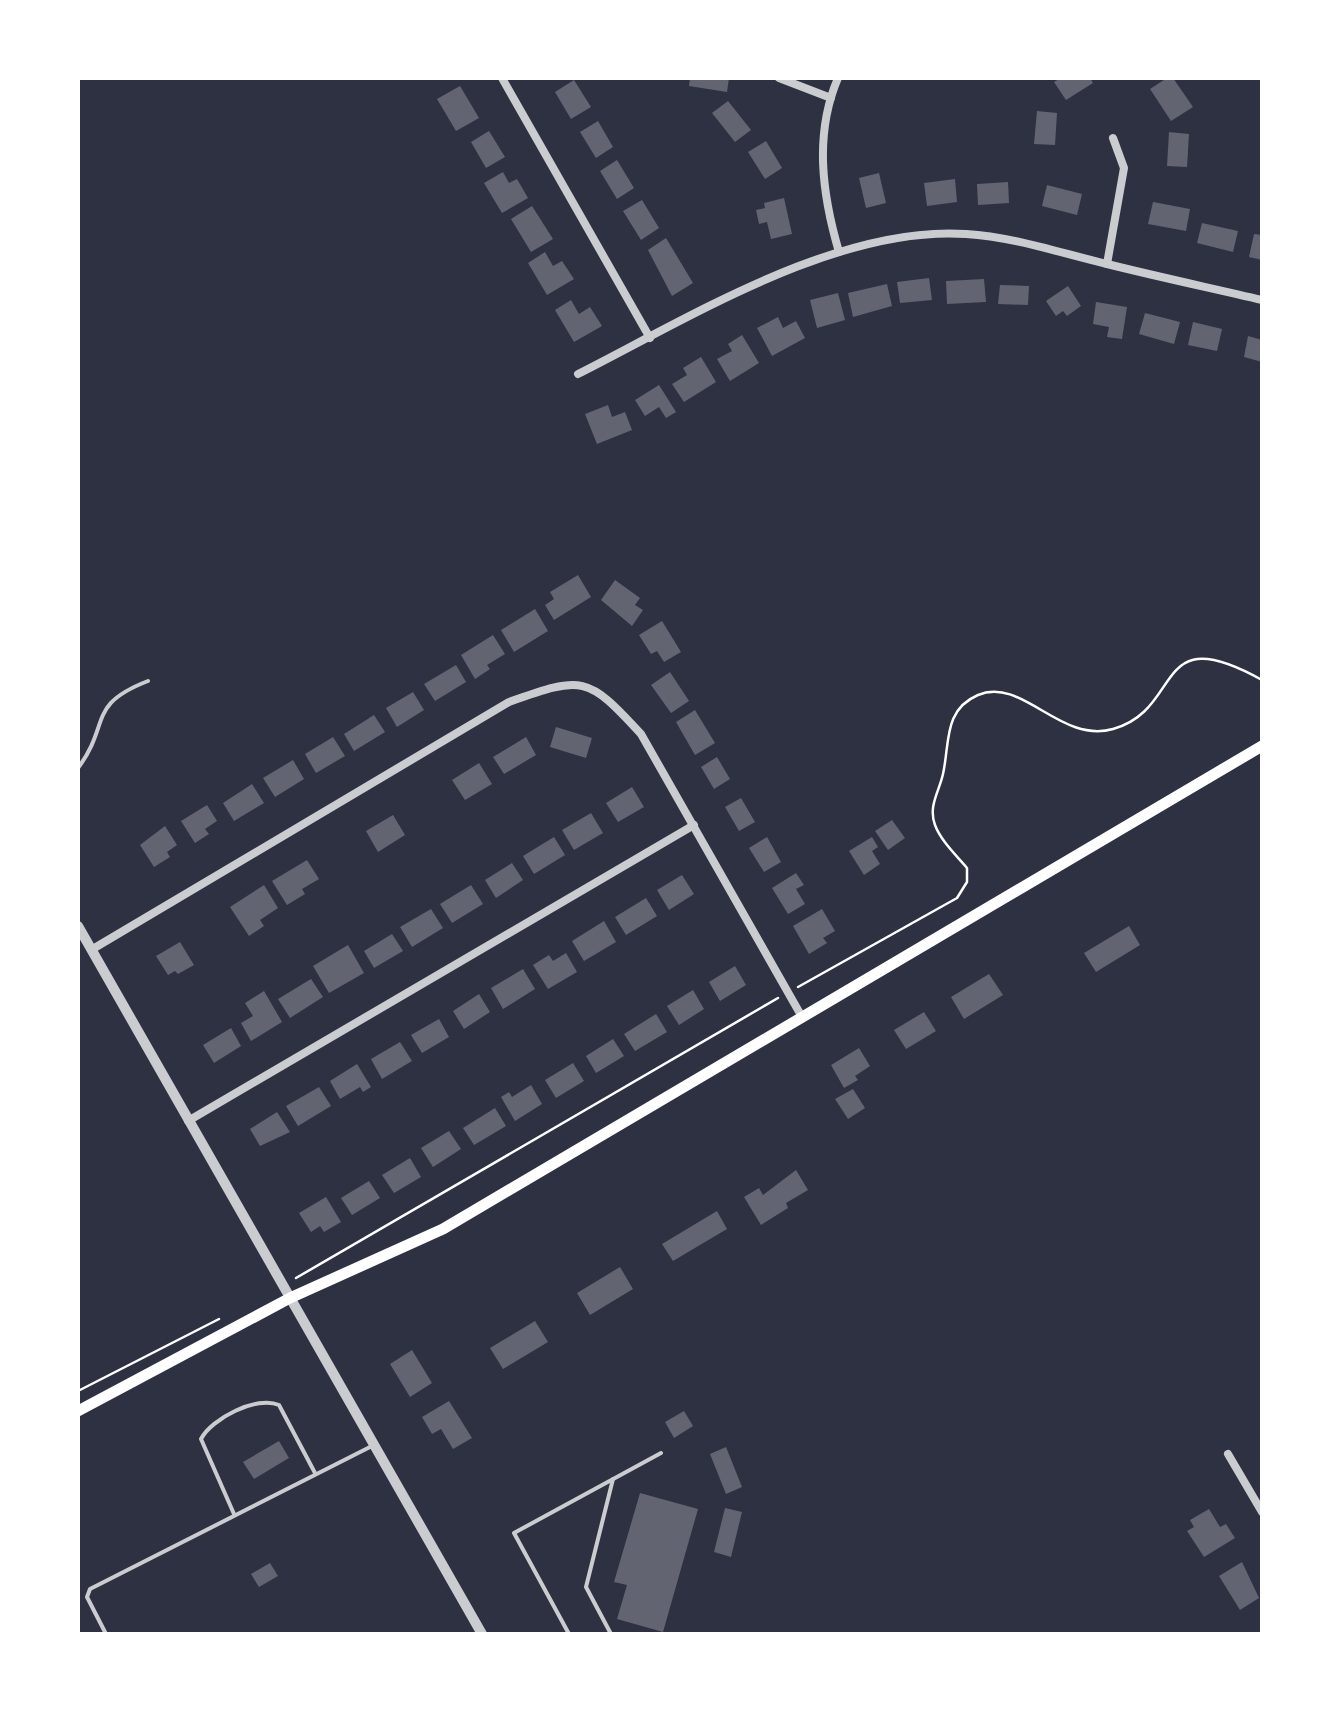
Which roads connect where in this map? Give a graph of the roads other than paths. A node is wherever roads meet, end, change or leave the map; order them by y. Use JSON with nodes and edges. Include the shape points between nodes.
{"nodes":[{"id":1,"x":502,"y":78,"type":"edge"},
{"id":2,"x":779,"y":78,"type":"edge"},
{"id":3,"x":838,"y":78,"type":"edge"},
{"id":4,"x":831,"y":98,"type":"junction"},
{"id":5,"x":1114,"y":138,"type":"dead end"},
{"id":6,"x":838,"y":252,"type":"junction"},
{"id":7,"x":1107,"y":264,"type":"junction"},
{"id":8,"x":1262,"y":300,"type":"edge"},
{"id":9,"x":650,"y":338,"type":"junction"},
{"id":10,"x":578,"y":374,"type":"dead end"},
{"id":11,"x":148,"y":682,"type":"dead end"},
{"id":12,"x":1262,"y":746,"type":"edge"},
{"id":13,"x":78,"y":768,"type":"edge"},
{"id":14,"x":694,"y":825,"type":"junction"},
{"id":15,"x":78,"y":926,"type":"edge"},
{"id":16,"x":90,"y":950,"type":"junction"},
{"id":17,"x":802,"y":1017,"type":"junction"},
{"id":18,"x":188,"y":1121,"type":"junction"},
{"id":19,"x":287,"y":1292,"type":"junction"},
{"id":20,"x":78,"y":1411,"type":"edge"},
{"id":21,"x":374,"y":1444,"type":"junction"},
{"id":22,"x":661,"y":1452,"type":"dead end"},
{"id":23,"x":1228,"y":1454,"type":"dead end"},
{"id":24,"x":315,"y":1473,"type":"junction"},
{"id":25,"x":613,"y":1478,"type":"junction"},
{"id":26,"x":1262,"y":1512,"type":"edge"},
{"id":27,"x":234,"y":1515,"type":"junction"},
{"id":28,"x":106,"y":1634,"type":"edge"},
{"id":29,"x":482,"y":1634,"type":"edge"},
{"id":30,"x":569,"y":1634,"type":"edge"},
{"id":31,"x":611,"y":1634,"type":"edge"}],
"edges":[{"from":1,"to":9,"type":"street"},
{"from":2,"to":4,"type":"street"},
{"from":3,"to":4,"type":"street"},
{"from":4,"to":6,"type":"street","via":[[822,179]]},
{"from":5,"to":7,"type":"street","via":[[1124,168]]},
{"from":6,"to":7,"type":"street","via":[[963,234]]},
{"from":6,"to":9,"type":"street"},
{"from":7,"to":8,"type":"street"},
{"from":9,"to":10,"type":"street"},
{"from":11,"to":13,"type":"lane","via":[[112,698]]},
{"from":12,"to":17,"type":"main road"},
{"from":14,"to":16,"type":"street","via":[[641,734],[611,701],[585,686],[557,685],[509,702]]},
{"from":14,"to":17,"type":"street"},
{"from":14,"to":18,"type":"street"},
{"from":15,"to":16,"type":"street"},
{"from":16,"to":18,"type":"street"},
{"from":17,"to":19,"type":"main road","via":[[443,1229]]},
{"from":18,"to":19,"type":"street"},
{"from":19,"to":20,"type":"main road"},
{"from":19,"to":21,"type":"street"},
{"from":21,"to":24,"type":"lane"},
{"from":21,"to":29,"type":"street"},
{"from":22,"to":25,"type":"lane"},
{"from":23,"to":26,"type":"street"},
{"from":24,"to":27,"type":"lane"},
{"from":24,"to":27,"type":"lane","via":[[278,1405],[244,1409],[201,1440]]},
{"from":25,"to":30,"type":"lane","via":[[514,1533]]},
{"from":25,"to":31,"type":"lane","via":[[586,1588]]},
{"from":27,"to":28,"type":"lane","via":[[90,1589],[87,1597]]}]}
